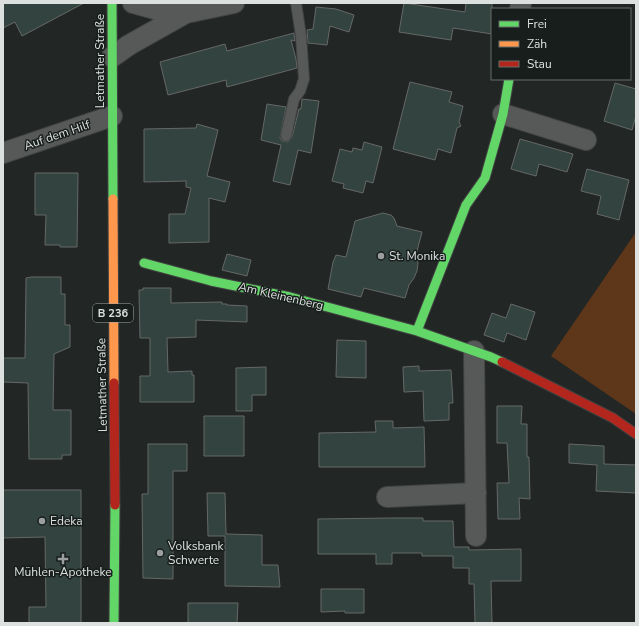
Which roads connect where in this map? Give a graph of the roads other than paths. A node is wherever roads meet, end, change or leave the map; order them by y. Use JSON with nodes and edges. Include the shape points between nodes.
{"nodes":[{"id":1,"x":112,"y":3,"type":"edge"},
{"id":2,"x":133,"y":3,"type":"edge"},
{"id":3,"x":234,"y":3,"type":"edge"},
{"id":4,"x":296,"y":3,"type":"edge"},
{"id":5,"x":211,"y":5,"type":"edge"},
{"id":6,"x":186,"y":12,"type":"junction"},
{"id":7,"x":112,"y":57,"type":"junction"},
{"id":8,"x":509,"y":80,"type":"edge"},
{"id":9,"x":503,"y":114,"type":"junction"},
{"id":10,"x":112,"y":116,"type":"junction"},
{"id":11,"x":286,"y":136,"type":"dead end"},
{"id":12,"x":586,"y":140,"type":"dead end"},
{"id":13,"x":3,"y":153,"type":"edge"},
{"id":14,"x":144,"y":263,"type":"dead end"},
{"id":15,"x":417,"y":331,"type":"junction"},
{"id":16,"x":474,"y":351,"type":"junction"},
{"id":17,"x":636,"y":434,"type":"edge"},
{"id":18,"x":476,"y":493,"type":"junction"},
{"id":19,"x":387,"y":497,"type":"dead end"},
{"id":20,"x":476,"y":536,"type":"dead end"},
{"id":21,"x":114,"y":623,"type":"edge"}],
"edges":[{"from":1,"to":7,"type":"street","name":"Letmather Straße","number":"B 236"},
{"from":2,"to":6,"type":"street","via":[[162,11]]},
{"from":3,"to":5,"type":"street"},
{"from":4,"to":11,"type":"lane","via":[[304,79],[294,99]]},
{"from":5,"to":6,"type":"street"},
{"from":6,"to":7,"type":"street"},
{"from":7,"to":10,"type":"street","name":"Letmather Straße","number":"B 236"},
{"from":8,"to":9,"type":"street"},
{"from":9,"to":12,"type":"street"},
{"from":9,"to":15,"type":"street","via":[[485,178],[466,205]]},
{"from":10,"to":13,"type":"street","name":"Auf dem Hilf"},
{"from":10,"to":21,"type":"street","name":"Letmather Straße","number":"B 236"},
{"from":14,"to":15,"type":"street","name":"Am Kleinenberg","via":[[211,281],[290,297]]},
{"from":15,"to":16,"type":"street","name":"Am Kleinenberg"},
{"from":16,"to":17,"type":"street","name":"Am Kleinenberg","via":[[560,390],[613,418]]},
{"from":16,"to":18,"type":"street"},
{"from":18,"to":19,"type":"street"},
{"from":18,"to":20,"type":"street"}]}
